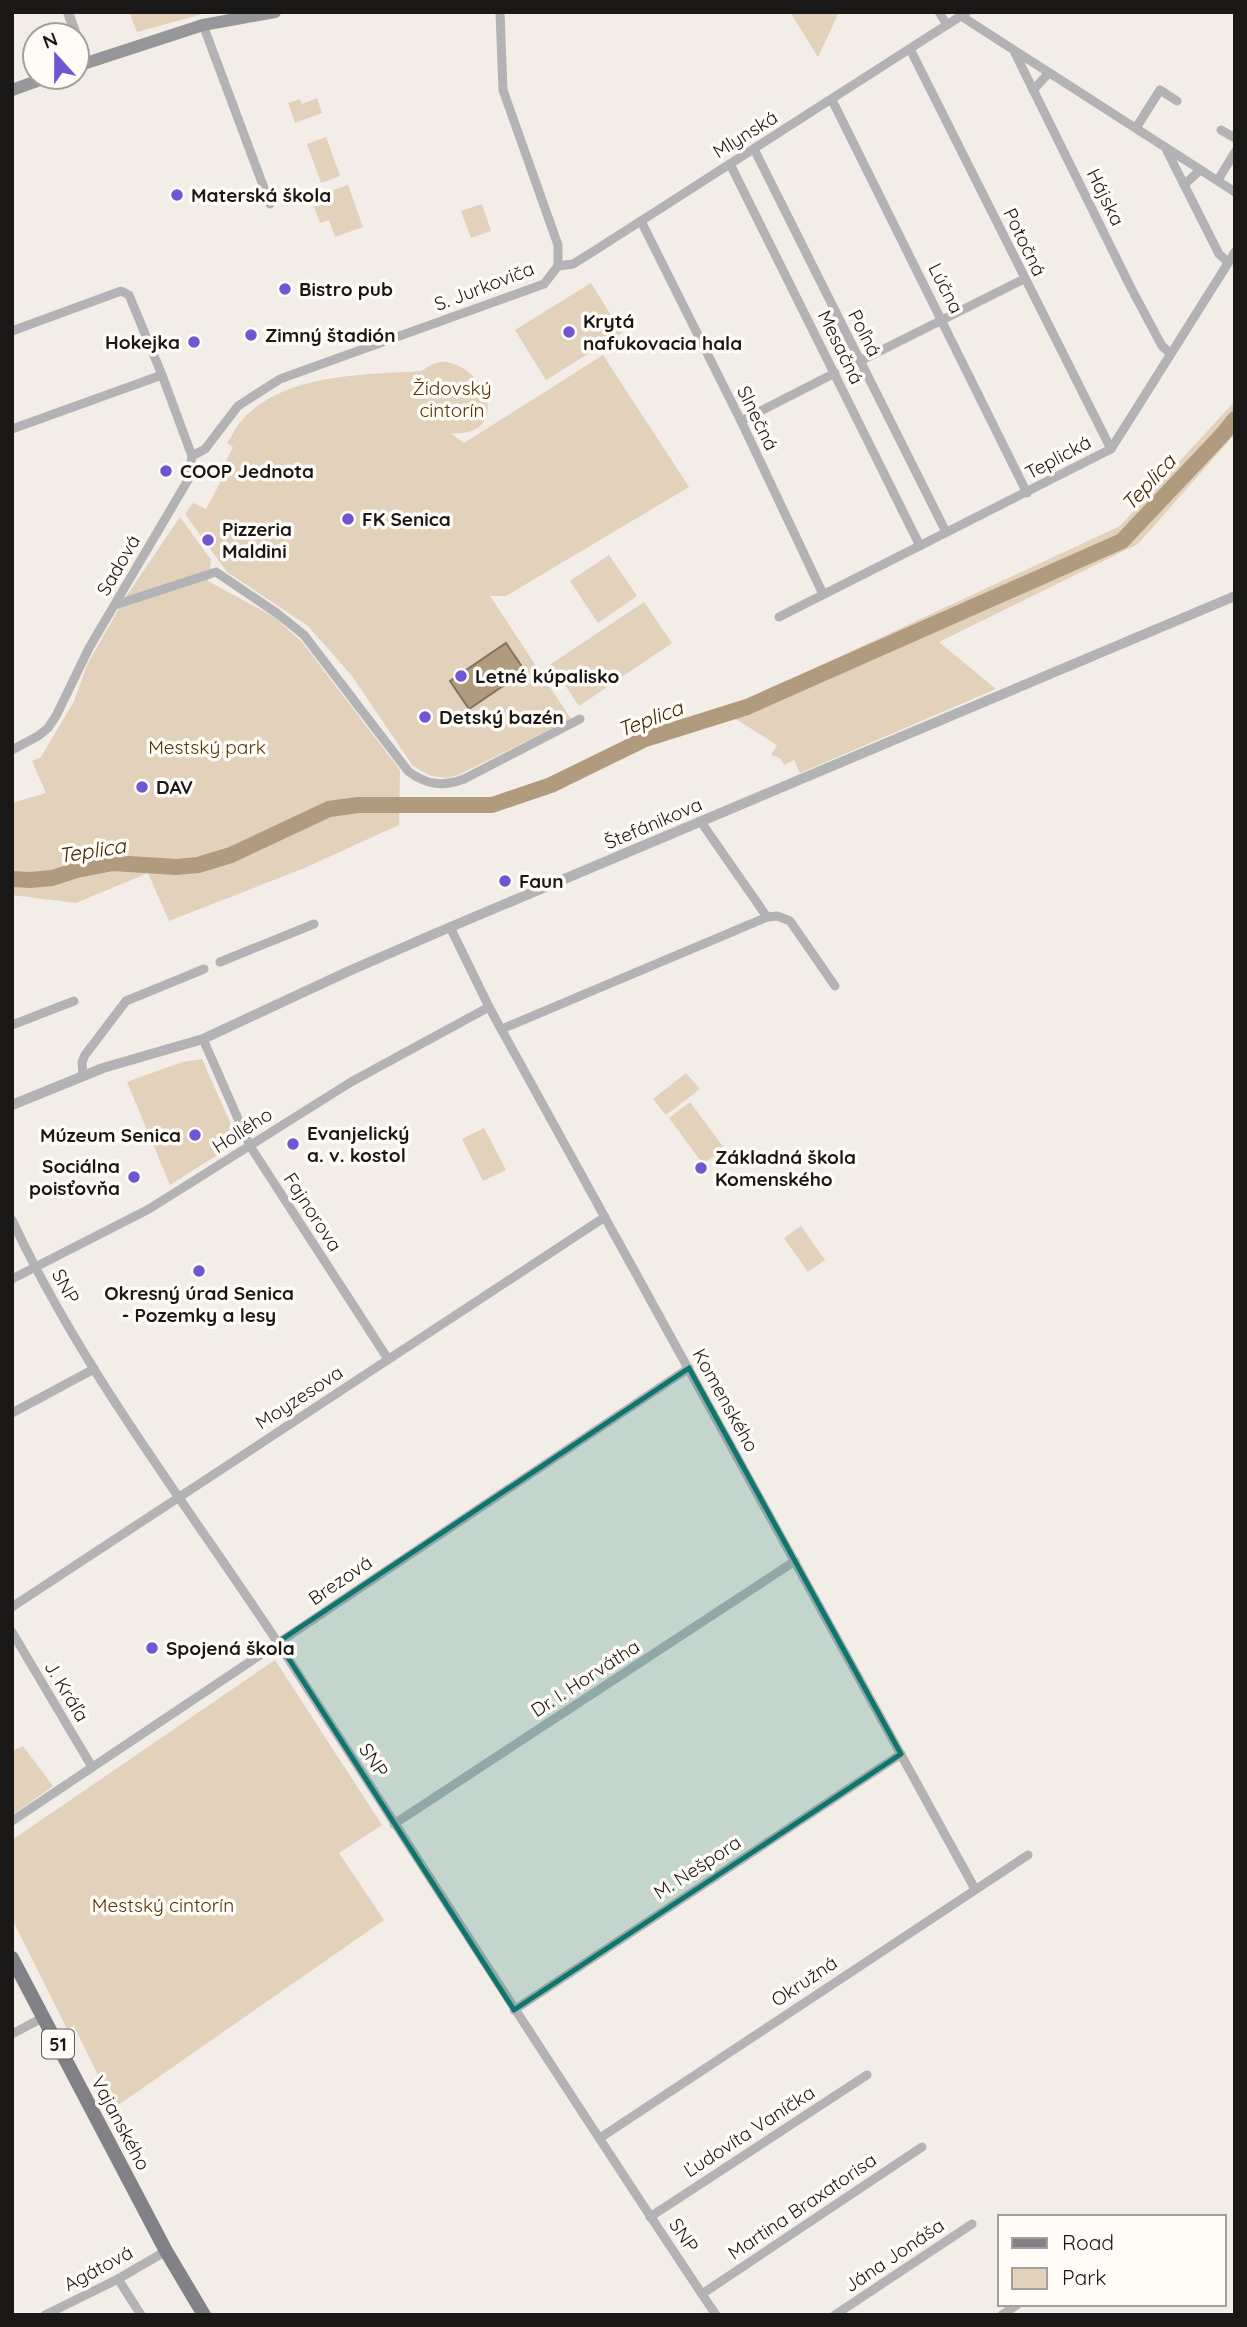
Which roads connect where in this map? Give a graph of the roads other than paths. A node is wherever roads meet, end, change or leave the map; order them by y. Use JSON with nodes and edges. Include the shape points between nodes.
{"nodes":[{"id":1,"x":500,"y":12,"type":"edge"},
{"id":2,"x":939,"y":12,"type":"edge"},
{"id":3,"x":268,"y":13,"type":"edge"},
{"id":4,"x":964,"y":14,"type":"edge"},
{"id":5,"x":203,"y":25,"type":"junction"},
{"id":6,"x":947,"y":25,"type":"junction"},
{"id":7,"x":910,"y":49,"type":"junction"},
{"id":8,"x":1015,"y":53,"type":"junction"},
{"id":9,"x":91,"y":61,"type":"edge"},
{"id":10,"x":1048,"y":74,"type":"junction"},
{"id":11,"x":1033,"y":90,"type":"junction"},
{"id":12,"x":832,"y":100,"type":"junction"},
{"id":13,"x":1177,"y":101,"type":"dead end"},
{"id":14,"x":1136,"y":128,"type":"junction"},
{"id":15,"x":1221,"y":130,"type":"dead end"},
{"id":16,"x":1235,"y":138,"type":"edge"},
{"id":17,"x":754,"y":149,"type":"junction"},
{"id":18,"x":1167,"y":150,"type":"junction"},
{"id":19,"x":1235,"y":152,"type":"edge"},
{"id":20,"x":730,"y":164,"type":"junction"},
{"id":21,"x":1200,"y":170,"type":"junction"},
{"id":22,"x":1218,"y":180,"type":"junction"},
{"id":23,"x":1184,"y":185,"type":"junction"},
{"id":24,"x":1235,"y":192,"type":"edge"},
{"id":25,"x":270,"y":204,"type":"dead end"},
{"id":26,"x":641,"y":221,"type":"junction"},
{"id":27,"x":1235,"y":252,"type":"edge"},
{"id":28,"x":1228,"y":262,"type":"junction"},
{"id":29,"x":558,"y":266,"type":"junction"},
{"id":30,"x":1024,"y":279,"type":"junction"},
{"id":31,"x":942,"y":320,"type":"junction"},
{"id":32,"x":12,"y":331,"type":"edge"},
{"id":33,"x":1170,"y":353,"type":"junction"},
{"id":34,"x":860,"y":361,"type":"junction"},
{"id":35,"x":835,"y":373,"type":"junction"},
{"id":36,"x":162,"y":375,"type":"junction"},
{"id":37,"x":741,"y":421,"type":"junction"},
{"id":38,"x":12,"y":429,"type":"edge"},
{"id":39,"x":1111,"y":449,"type":"junction"},
{"id":40,"x":192,"y":456,"type":"junction"},
{"id":41,"x":1027,"y":493,"type":"junction"},
{"id":42,"x":946,"y":532,"type":"junction"},
{"id":43,"x":920,"y":546,"type":"junction"},
{"id":44,"x":823,"y":594,"type":"junction"},
{"id":45,"x":1235,"y":596,"type":"edge"},
{"id":46,"x":115,"y":606,"type":"junction"},
{"id":47,"x":779,"y":617,"type":"dead end"},
{"id":48,"x":580,"y":719,"type":"dead end"},
{"id":49,"x":12,"y":750,"type":"edge"},
{"id":50,"x":701,"y":822,"type":"junction"},
{"id":51,"x":767,"y":917,"type":"junction"},
{"id":52,"x":314,"y":924,"type":"dead end"},
{"id":53,"x":450,"y":927,"type":"junction"},
{"id":54,"x":220,"y":962,"type":"dead end"},
{"id":55,"x":204,"y":969,"type":"dead end"},
{"id":56,"x":835,"y":986,"type":"dead end"},
{"id":57,"x":74,"y":1001,"type":"dead end"},
{"id":58,"x":489,"y":1007,"type":"junction"},
{"id":59,"x":12,"y":1025,"type":"edge"},
{"id":60,"x":502,"y":1029,"type":"junction"},
{"id":61,"x":204,"y":1039,"type":"junction"},
{"id":62,"x":83,"y":1076,"type":"junction"},
{"id":63,"x":12,"y":1105,"type":"edge"},
{"id":64,"x":250,"y":1146,"type":"junction"},
{"id":65,"x":606,"y":1217,"type":"junction"},
{"id":66,"x":12,"y":1220,"type":"edge"},
{"id":67,"x":35,"y":1267,"type":"junction"},
{"id":68,"x":12,"y":1279,"type":"edge"},
{"id":69,"x":388,"y":1359,"type":"junction"},
{"id":70,"x":688,"y":1368,"type":"junction"},
{"id":71,"x":94,"y":1369,"type":"junction"},
{"id":72,"x":12,"y":1413,"type":"edge"},
{"id":73,"x":179,"y":1497,"type":"junction"},
{"id":74,"x":794,"y":1561,"type":"junction"},
{"id":75,"x":12,"y":1607,"type":"edge"},
{"id":76,"x":12,"y":1632,"type":"edge"},
{"id":77,"x":278,"y":1643,"type":"junction"},
{"id":78,"x":901,"y":1754,"type":"junction"},
{"id":79,"x":92,"y":1767,"type":"junction"},
{"id":80,"x":12,"y":1821,"type":"edge"},
{"id":81,"x":394,"y":1824,"type":"junction"},
{"id":82,"x":1027,"y":1855,"type":"dead end"},
{"id":83,"x":975,"y":1889,"type":"junction"},
{"id":84,"x":12,"y":1958,"type":"edge"},
{"id":85,"x":514,"y":2010,"type":"junction"},
{"id":86,"x":44,"y":2017,"type":"junction"},
{"id":87,"x":12,"y":2034,"type":"edge"},
{"id":88,"x":867,"y":2075,"type":"dead end"},
{"id":89,"x":600,"y":2138,"type":"junction"},
{"id":90,"x":922,"y":2147,"type":"dead end"},
{"id":91,"x":650,"y":2217,"type":"junction"},
{"id":92,"x":972,"y":2224,"type":"dead end"},
{"id":93,"x":166,"y":2251,"type":"junction"},
{"id":94,"x":118,"y":2279,"type":"junction"},
{"id":95,"x":702,"y":2294,"type":"junction"},
{"id":96,"x":45,"y":2315,"type":"edge"},
{"id":97,"x":141,"y":2315,"type":"edge"},
{"id":98,"x":204,"y":2315,"type":"edge"},
{"id":99,"x":716,"y":2315,"type":"edge"},
{"id":100,"x":835,"y":2315,"type":"edge"}],
"edges":[{"from":1,"to":29,"type":"street","name":"S. Jurkoviča","via":[[503,90],[558,245]]},
{"from":2,"to":6,"type":"street"},
{"from":3,"to":5,"type":"main road"},
{"from":4,"to":6,"type":"street","name":"Mlynská"},
{"from":4,"to":8,"type":"street"},
{"from":5,"to":9,"type":"main road"},
{"from":5,"to":25,"type":"street"},
{"from":6,"to":7,"type":"street","name":"Mlynská"},
{"from":7,"to":12,"type":"street","name":"Mlynská"},
{"from":7,"to":30,"type":"street","name":"Potočná"},
{"from":8,"to":10,"type":"street"},
{"from":8,"to":11,"type":"street","name":"Hájska"},
{"from":10,"to":11,"type":"street"},
{"from":10,"to":14,"type":"street"},
{"from":11,"to":33,"type":"street","name":"Hájska","via":[[1131,288]]},
{"from":12,"to":17,"type":"street","name":"Mlynská"},
{"from":12,"to":31,"type":"street","name":"Lúčna"},
{"from":13,"to":14,"type":"street","via":[[1160,90]]},
{"from":14,"to":18,"type":"street"},
{"from":15,"to":16,"type":"street"},
{"from":17,"to":20,"type":"street","name":"Mlynská"},
{"from":17,"to":34,"type":"street","name":"Poľná"},
{"from":18,"to":21,"type":"street"},
{"from":18,"to":23,"type":"street"},
{"from":19,"to":22,"type":"street"},
{"from":20,"to":26,"type":"street","name":"Mlynská"},
{"from":20,"to":35,"type":"street","name":"Mesačná"},
{"from":21,"to":22,"type":"street"},
{"from":21,"to":23,"type":"street"},
{"from":22,"to":24,"type":"street"},
{"from":23,"to":28,"type":"street","via":[[1219,254]]},
{"from":26,"to":29,"type":"street","name":"Mlynská","via":[[573,264]]},
{"from":26,"to":37,"type":"street","name":"Slnečná"},
{"from":27,"to":28,"type":"street","name":"Teplická"},
{"from":28,"to":33,"type":"street","name":"Teplická"},
{"from":29,"to":40,"type":"street","name":"S. Jurkoviča","via":[[544,284],[280,379],[238,406],[205,449]]},
{"from":30,"to":31,"type":"street"},
{"from":30,"to":39,"type":"street","name":"Potočná"},
{"from":31,"to":34,"type":"street"},
{"from":31,"to":41,"type":"street","name":"Lúčna"},
{"from":32,"to":36,"type":"street","via":[[121,291],[133,302]]},
{"from":33,"to":39,"type":"street","name":"Teplická"},
{"from":34,"to":42,"type":"street","name":"Poľná"},
{"from":35,"to":37,"type":"street"},
{"from":35,"to":43,"type":"street","name":"Mesačná"},
{"from":36,"to":38,"type":"street"},
{"from":36,"to":40,"type":"street"},
{"from":37,"to":44,"type":"street","name":"Slnečná"},
{"from":39,"to":41,"type":"street","name":"Teplická"},
{"from":40,"to":46,"type":"street","name":"Sadová","via":[[188,480]]},
{"from":41,"to":42,"type":"street","name":"Teplická"},
{"from":42,"to":43,"type":"street","name":"Teplická"},
{"from":43,"to":44,"type":"street","name":"Teplická"},
{"from":44,"to":47,"type":"street","name":"Teplická"},
{"from":45,"to":50,"type":"street","name":"Štefánikova"},
{"from":46,"to":48,"type":"street","via":[[216,572],[304,635],[408,771],[434,784],[464,779]]},
{"from":46,"to":49,"type":"street","name":"Sadová","via":[[48,727]]},
{"from":50,"to":51,"type":"street"},
{"from":50,"to":53,"type":"street","name":"Štefánikova"},
{"from":51,"to":56,"type":"street","via":[[790,921]]},
{"from":51,"to":60,"type":"street"},
{"from":52,"to":54,"type":"street"},
{"from":53,"to":58,"type":"street","name":"Komenského"},
{"from":53,"to":61,"type":"street","name":"Štefánikova"},
{"from":55,"to":62,"type":"street","via":[[126,1001],[85,1055]]},
{"from":57,"to":59,"type":"street"},
{"from":58,"to":60,"type":"street","name":"Komenského"},
{"from":58,"to":64,"type":"street","name":"Hollého","via":[[351,1082]]},
{"from":60,"to":65,"type":"street","name":"Komenského"},
{"from":61,"to":62,"type":"street","name":"Štefánikova"},
{"from":61,"to":64,"type":"street","name":"Fajnorova"},
{"from":62,"to":63,"type":"street","name":"Štefánikova"},
{"from":64,"to":67,"type":"street","name":"Hollého","via":[[149,1209]]},
{"from":64,"to":69,"type":"street","name":"Fajnorova"},
{"from":65,"to":69,"type":"street","name":"Moyzesova"},
{"from":65,"to":70,"type":"street","name":"Komenského"},
{"from":66,"to":67,"type":"street","name":"SNP"},
{"from":67,"to":68,"type":"street","name":"Hollého"},
{"from":67,"to":71,"type":"street","name":"SNP"},
{"from":69,"to":73,"type":"street","name":"Moyzesova"},
{"from":70,"to":74,"type":"street","name":"Komenského"},
{"from":70,"to":77,"type":"street","name":"Brezová"},
{"from":71,"to":72,"type":"street"},
{"from":71,"to":73,"type":"street","name":"SNP"},
{"from":73,"to":75,"type":"street","name":"Moyzesova"},
{"from":73,"to":77,"type":"street","name":"SNP"},
{"from":74,"to":78,"type":"street","name":"Komenského"},
{"from":74,"to":81,"type":"street","name":"Dr. I. Horvátha"},
{"from":76,"to":79,"type":"street","name":"J. Kráľa"},
{"from":77,"to":79,"type":"street","name":"Brezová"},
{"from":77,"to":81,"type":"street","name":"SNP"},
{"from":78,"to":83,"type":"street","name":"Komenského"},
{"from":78,"to":85,"type":"street","name":"M. Nešpora"},
{"from":79,"to":80,"type":"street","name":"Brezová"},
{"from":81,"to":85,"type":"street","name":"SNP"},
{"from":82,"to":83,"type":"street","name":"Okružná"},
{"from":83,"to":89,"type":"street","name":"Okružná"},
{"from":84,"to":86,"type":"main road","name":"Vajanského","number":"51"},
{"from":85,"to":89,"type":"street","name":"SNP"},
{"from":86,"to":87,"type":"street"},
{"from":86,"to":93,"type":"main road","name":"Vajanského","number":"51"},
{"from":88,"to":91,"type":"street","name":"Ľudovíta Vaníčka"},
{"from":89,"to":91,"type":"street","name":"SNP"},
{"from":90,"to":95,"type":"street","name":"Martina Braxatorisa"},
{"from":91,"to":95,"type":"street","name":"SNP"},
{"from":92,"to":100,"type":"street","name":"Jána Jonáša"},
{"from":93,"to":94,"type":"street","name":"Agátová"},
{"from":93,"to":98,"type":"main road","number":"51"},
{"from":94,"to":96,"type":"street","name":"Agátová"},
{"from":94,"to":97,"type":"street"},
{"from":95,"to":99,"type":"street","name":"SNP"}]}
